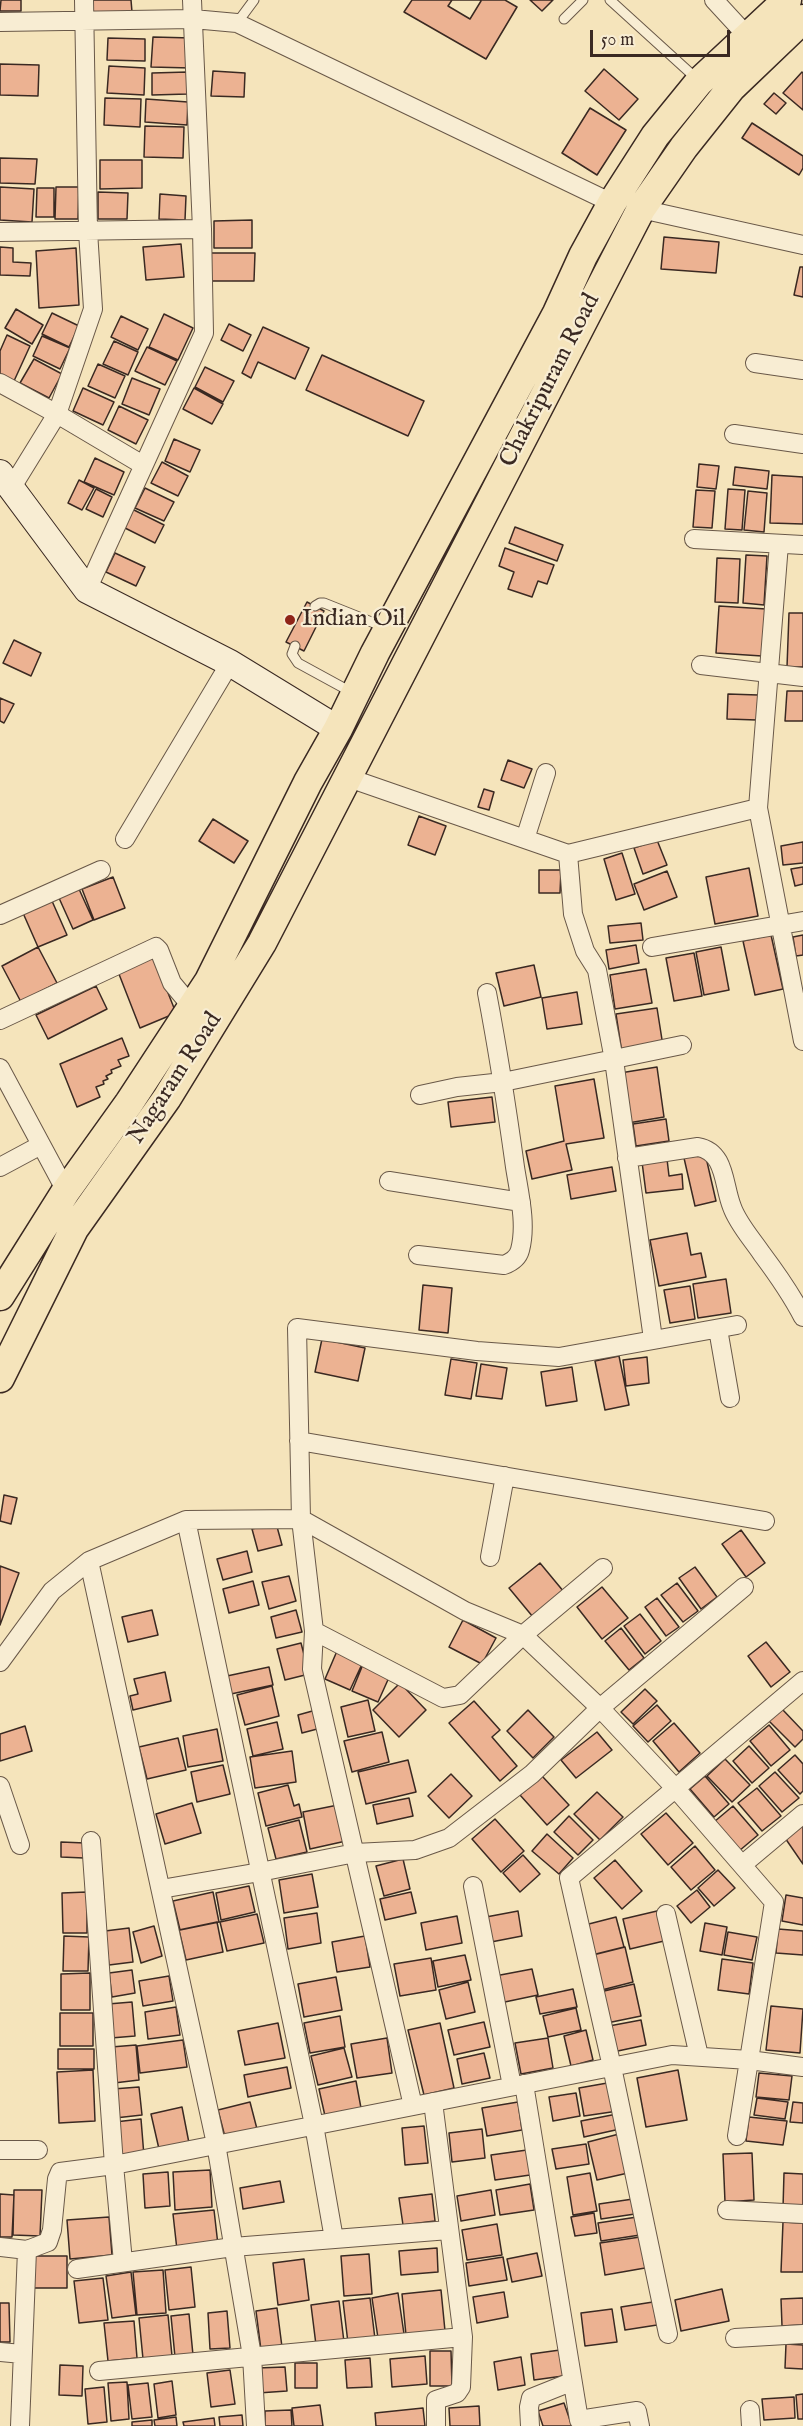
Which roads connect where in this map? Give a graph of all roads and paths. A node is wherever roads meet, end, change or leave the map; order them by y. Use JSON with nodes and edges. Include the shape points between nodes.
{"nodes":[{"id":1,"x":84,"y":0,"type":"edge"},
{"id":2,"x":192,"y":0,"type":"edge"},
{"id":3,"x":254,"y":0,"type":"edge"},
{"id":4,"x":583,"y":0,"type":"edge"},
{"id":5,"x":610,"y":0,"type":"edge"},
{"id":6,"x":714,"y":0,"type":"edge"},
{"id":7,"x":787,"y":0,"type":"edge"},
{"id":8,"x":193,"y":19,"type":"junction"},
{"id":9,"x":564,"y":19,"type":"dead end"},
{"id":10,"x":803,"y":19,"type":"edge"},
{"id":11,"x":85,"y":21,"type":"junction"},
{"id":12,"x":0,"y":22,"type":"edge"},
{"id":13,"x":237,"y":23,"type":"junction"},
{"id":14,"x":748,"y":38,"type":"junction"},
{"id":15,"x":699,"y":82,"type":"junction"},
{"id":16,"x":612,"y":203,"type":"junction"},
{"id":17,"x":641,"y":209,"type":"junction"},
{"id":18,"x":202,"y":229,"type":"junction"},
{"id":19,"x":88,"y":231,"type":"junction"},
{"id":20,"x":0,"y":232,"type":"edge"},
{"id":21,"x":803,"y":245,"type":"edge"},
{"id":22,"x":579,"y":299,"type":"junction"},
{"id":23,"x":755,"y":363,"type":"dead end"},
{"id":24,"x":803,"y":370,"type":"edge"},
{"id":25,"x":0,"y":383,"type":"edge"},
{"id":26,"x":57,"y":414,"type":"junction"},
{"id":27,"x":734,"y":434,"type":"dead end"},
{"id":28,"x":803,"y":444,"type":"edge"},
{"id":29,"x":143,"y":465,"type":"junction"},
{"id":30,"x":6,"y":480,"type":"edge"},
{"id":31,"x":694,"y":539,"type":"dead end"},
{"id":32,"x":779,"y":544,"type":"junction"},
{"id":33,"x":803,"y":545,"type":"edge"},
{"id":34,"x":87,"y":590,"type":"junction"},
{"id":35,"x":315,"y":606,"type":"dead end"},
{"id":36,"x":388,"y":628,"type":"junction"},
{"id":37,"x":295,"y":646,"type":"dead end"},
{"id":38,"x":230,"y":663,"type":"junction"},
{"id":39,"x":701,"y":665,"type":"dead end"},
{"id":40,"x":768,"y":673,"type":"junction"},
{"id":41,"x":803,"y":676,"type":"edge"},
{"id":42,"x":355,"y":694,"type":"junction"},
{"id":43,"x":338,"y":729,"type":"junction"},
{"id":44,"x":546,"y":773,"type":"dead end"},
{"id":45,"x":346,"y":777,"type":"junction"},
{"id":46,"x":758,"y":808,"type":"junction"},
{"id":47,"x":125,"y":839,"type":"dead end"},
{"id":48,"x":525,"y":839,"type":"junction"},
{"id":49,"x":568,"y":854,"type":"junction"},
{"id":50,"x":101,"y":870,"type":"dead end"},
{"id":51,"x":0,"y":915,"type":"edge"},
{"id":52,"x":803,"y":921,"type":"edge"},
{"id":53,"x":781,"y":925,"type":"junction"},
{"id":54,"x":652,"y":948,"type":"dead end"},
{"id":55,"x":487,"y":993,"type":"dead end"},
{"id":56,"x":799,"y":998,"type":"edge"},
{"id":57,"x":192,"y":1007,"type":"junction"},
{"id":58,"x":0,"y":1020,"type":"edge"},
{"id":59,"x":803,"y":1041,"type":"edge"},
{"id":60,"x":682,"y":1045,"type":"dead end"},
{"id":61,"x":614,"y":1060,"type":"junction"},
{"id":62,"x":0,"y":1068,"type":"edge"},
{"id":63,"x":504,"y":1082,"type":"junction"},
{"id":64,"x":420,"y":1095,"type":"dead end"},
{"id":65,"x":41,"y":1144,"type":"junction"},
{"id":66,"x":627,"y":1158,"type":"junction"},
{"id":67,"x":0,"y":1167,"type":"edge"},
{"id":68,"x":389,"y":1181,"type":"dead end"},
{"id":69,"x":66,"y":1191,"type":"junction"},
{"id":70,"x":520,"y":1203,"type":"junction"},
{"id":71,"x":417,"y":1255,"type":"dead end"},
{"id":72,"x":0,"y":1296,"type":"edge"},
{"id":73,"x":803,"y":1317,"type":"edge"},
{"id":74,"x":737,"y":1325,"type":"dead end"},
{"id":75,"x":718,"y":1329,"type":"junction"},
{"id":76,"x":653,"y":1339,"type":"junction"},
{"id":77,"x":0,"y":1378,"type":"edge"},
{"id":78,"x":730,"y":1398,"type":"dead end"},
{"id":79,"x":299,"y":1440,"type":"junction"},
{"id":80,"x":505,"y":1476,"type":"junction"},
{"id":81,"x":301,"y":1519,"type":"junction"},
{"id":82,"x":186,"y":1520,"type":"junction"},
{"id":83,"x":765,"y":1521,"type":"dead end"},
{"id":84,"x":490,"y":1557,"type":"dead end"},
{"id":85,"x":89,"y":1561,"type":"junction"},
{"id":86,"x":603,"y":1568,"type":"dead end"},
{"id":87,"x":744,"y":1587,"type":"dead end"},
{"id":88,"x":314,"y":1630,"type":"junction"},
{"id":89,"x":523,"y":1635,"type":"junction"},
{"id":90,"x":0,"y":1662,"type":"edge"},
{"id":91,"x":803,"y":1682,"type":"edge"},
{"id":92,"x":600,"y":1708,"type":"junction"},
{"id":93,"x":0,"y":1786,"type":"edge"},
{"id":94,"x":676,"y":1789,"type":"junction"},
{"id":95,"x":803,"y":1814,"type":"edge"},
{"id":96,"x":92,"y":1841,"type":"dead end"},
{"id":97,"x":20,"y":1845,"type":"dead end"},
{"id":98,"x":355,"y":1853,"type":"junction"},
{"id":99,"x":742,"y":1865,"type":"junction"},
{"id":100,"x":260,"y":1872,"type":"junction"},
{"id":101,"x":473,"y":1886,"type":"dead end"},
{"id":102,"x":162,"y":1889,"type":"junction"},
{"id":103,"x":666,"y":1914,"type":"dead end"},
{"id":104,"x":699,"y":2056,"type":"junction"},
{"id":105,"x":749,"y":2060,"type":"junction"},
{"id":106,"x":612,"y":2067,"type":"junction"},
{"id":107,"x":803,"y":2067,"type":"edge"},
{"id":108,"x":518,"y":2085,"type":"junction"},
{"id":109,"x":433,"y":2102,"type":"junction"},
{"id":110,"x":413,"y":2106,"type":"junction"},
{"id":111,"x":314,"y":2125,"type":"junction"},
{"id":112,"x":737,"y":2136,"type":"dead end"},
{"id":113,"x":216,"y":2145,"type":"junction"},
{"id":114,"x":0,"y":2150,"type":"edge"},
{"id":115,"x":38,"y":2150,"type":"dead end"},
{"id":116,"x":114,"y":2165,"type":"junction"},
{"id":117,"x":727,"y":2210,"type":"dead end"},
{"id":118,"x":803,"y":2214,"type":"edge"},
{"id":119,"x":449,"y":2230,"type":"junction"},
{"id":120,"x":334,"y":2239,"type":"junction"},
{"id":121,"x":0,"y":2247,"type":"edge"},
{"id":122,"x":233,"y":2247,"type":"junction"},
{"id":123,"x":27,"y":2250,"type":"junction"},
{"id":124,"x":123,"y":2262,"type":"junction"},
{"id":125,"x":77,"y":2269,"type":"dead end"},
{"id":126,"x":668,"y":2334,"type":"dead end"},
{"id":127,"x":803,"y":2334,"type":"edge"},
{"id":128,"x":464,"y":2337,"type":"junction"},
{"id":129,"x":735,"y":2338,"type":"dead end"},
{"id":130,"x":0,"y":2352,"type":"edge"},
{"id":131,"x":22,"y":2354,"type":"junction"},
{"id":132,"x":252,"y":2356,"type":"junction"},
{"id":133,"x":99,"y":2371,"type":"dead end"},
{"id":134,"x":571,"y":2382,"type":"junction"},
{"id":135,"x":20,"y":2426,"type":"edge"},
{"id":136,"x":256,"y":2426,"type":"edge"},
{"id":137,"x":436,"y":2426,"type":"edge"},
{"id":138,"x":530,"y":2426,"type":"edge"},
{"id":139,"x":640,"y":2426,"type":"edge"}],
"edges":[{"from":1,"to":11,"type":"street"},
{"from":2,"to":8,"type":"street"},
{"from":3,"to":13,"type":"lane"},
{"from":4,"to":9,"type":"lane"},
{"from":5,"to":15,"type":"lane"},
{"from":6,"to":14,"type":"street"},
{"from":7,"to":14,"type":"main road","name":"Chakripuram Road"},
{"from":8,"to":11,"type":"street"},
{"from":8,"to":13,"type":"street"},
{"from":8,"to":18,"type":"street"},
{"from":10,"to":17,"type":"main road","name":"Chakripuram Road","via":[[731,88]]},
{"from":11,"to":12,"type":"street"},
{"from":11,"to":19,"type":"street"},
{"from":13,"to":16,"type":"street"},
{"from":14,"to":15,"type":"main road","name":"Chakripuram Road"},
{"from":15,"to":16,"type":"main road","name":"Chakripuram Road","via":[[655,136]]},
{"from":16,"to":22,"type":"main road","name":"Chakripuram Road","via":[[583,256]]},
{"from":17,"to":21,"type":"street"},
{"from":17,"to":22,"type":"main road","name":"Chakripuram Road"},
{"from":18,"to":19,"type":"street"},
{"from":18,"to":29,"type":"street","via":[[204,333]]},
{"from":19,"to":20,"type":"street"},
{"from":19,"to":26,"type":"street","via":[[93,309]]},
{"from":22,"to":36,"type":"main road","name":"Chakripuram Road"},
{"from":22,"to":45,"type":"main road","name":"Chakripuram Road"},
{"from":23,"to":24,"type":"street"},
{"from":25,"to":26,"type":"street"},
{"from":26,"to":29,"type":"street"},
{"from":26,"to":30,"type":"street"},
{"from":27,"to":28,"type":"street"},
{"from":29,"to":34,"type":"street"},
{"from":30,"to":34,"type":"street"},
{"from":31,"to":32,"type":"street"},
{"from":32,"to":33,"type":"street"},
{"from":32,"to":40,"type":"street"},
{"from":34,"to":38,"type":"street"},
{"from":35,"to":36,"type":"lane","via":[[324,603]]},
{"from":36,"to":42,"type":"main road","name":"Chakripuram Road"},
{"from":37,"to":42,"type":"lane","via":[[292,654],[298,663]]},
{"from":38,"to":43,"type":"street"},
{"from":38,"to":47,"type":"street"},
{"from":39,"to":40,"type":"street"},
{"from":40,"to":41,"type":"street"},
{"from":40,"to":46,"type":"street"},
{"from":42,"to":43,"type":"main road","name":"Chakripuram Road"},
{"from":43,"to":57,"type":"main road","name":"Nagaram Road"},
{"from":44,"to":48,"type":"street"},
{"from":45,"to":48,"type":"street"},
{"from":45,"to":77,"type":"main road","name":"Nagaram Road","via":[[262,943],[167,1098],[74,1229]]},
{"from":46,"to":49,"type":"street"},
{"from":46,"to":53,"type":"street"},
{"from":48,"to":49,"type":"street"},
{"from":49,"to":61,"type":"street","via":[[573,914],[585,951],[597,970]]},
{"from":50,"to":51,"type":"street"},
{"from":52,"to":53,"type":"street"},
{"from":53,"to":54,"type":"street"},
{"from":53,"to":56,"type":"street"},
{"from":55,"to":63,"type":"street"},
{"from":56,"to":59,"type":"street"},
{"from":57,"to":58,"type":"street","via":[[172,983],[156,947]]},
{"from":57,"to":69,"type":"main road","name":"Nagaram Road"},
{"from":60,"to":61,"type":"street"},
{"from":61,"to":63,"type":"street"},
{"from":61,"to":66,"type":"street"},
{"from":62,"to":65,"type":"street"},
{"from":63,"to":64,"type":"street"},
{"from":63,"to":70,"type":"street"},
{"from":65,"to":67,"type":"street"},
{"from":65,"to":69,"type":"street"},
{"from":66,"to":73,"type":"street","via":[[708,1148],[722,1168],[732,1208]]},
{"from":66,"to":76,"type":"street"},
{"from":68,"to":70,"type":"street"},
{"from":69,"to":72,"type":"main road","name":"Nagaram Road"},
{"from":70,"to":71,"type":"street","via":[[523,1231],[520,1250],[512,1262],[504,1265]]},
{"from":74,"to":75,"type":"street"},
{"from":75,"to":76,"type":"street"},
{"from":75,"to":78,"type":"street"},
{"from":76,"to":79,"type":"street","via":[[559,1357],[477,1351],[297,1328]]},
{"from":79,"to":80,"type":"street"},
{"from":79,"to":81,"type":"street"},
{"from":80,"to":83,"type":"street"},
{"from":80,"to":84,"type":"street"},
{"from":81,"to":82,"type":"street"},
{"from":81,"to":88,"type":"street"},
{"from":81,"to":89,"type":"street","via":[[465,1611]]},
{"from":82,"to":85,"type":"street"},
{"from":82,"to":100,"type":"street"},
{"from":85,"to":90,"type":"street","via":[[52,1591]]},
{"from":85,"to":102,"type":"street"},
{"from":86,"to":89,"type":"street"},
{"from":87,"to":92,"type":"street"},
{"from":88,"to":89,"type":"street","via":[[443,1698],[460,1695]]},
{"from":88,"to":98,"type":"street","via":[[312,1669]]},
{"from":89,"to":92,"type":"street"},
{"from":91,"to":94,"type":"street"},
{"from":92,"to":94,"type":"street"},
{"from":92,"to":98,"type":"street","via":[[532,1774],[449,1838],[415,1850]]},
{"from":93,"to":97,"type":"street"},
{"from":94,"to":99,"type":"street"},
{"from":94,"to":106,"type":"street","via":[[569,1878]]},
{"from":95,"to":99,"type":"street"},
{"from":96,"to":116,"type":"street"},
{"from":98,"to":100,"type":"street"},
{"from":98,"to":110,"type":"street"},
{"from":99,"to":105,"type":"street","via":[[774,1902]]},
{"from":100,"to":102,"type":"street"},
{"from":100,"to":111,"type":"street"},
{"from":101,"to":108,"type":"street"},
{"from":102,"to":113,"type":"street"},
{"from":103,"to":104,"type":"street"},
{"from":104,"to":105,"type":"street"},
{"from":104,"to":106,"type":"street","via":[[672,2055]]},
{"from":105,"to":107,"type":"street"},
{"from":105,"to":112,"type":"street"},
{"from":106,"to":108,"type":"street"},
{"from":106,"to":126,"type":"street"},
{"from":108,"to":109,"type":"street"},
{"from":108,"to":134,"type":"street"},
{"from":109,"to":110,"type":"street"},
{"from":109,"to":119,"type":"street"},
{"from":110,"to":111,"type":"street"},
{"from":111,"to":113,"type":"street"},
{"from":111,"to":120,"type":"street"},
{"from":113,"to":116,"type":"street"},
{"from":113,"to":122,"type":"street"},
{"from":114,"to":115,"type":"street"},
{"from":116,"to":123,"type":"street","via":[[60,2172],[48,2242]]},
{"from":116,"to":124,"type":"street"},
{"from":117,"to":118,"type":"street"},
{"from":119,"to":120,"type":"street"},
{"from":119,"to":128,"type":"street"},
{"from":120,"to":122,"type":"street"},
{"from":121,"to":123,"type":"street"},
{"from":122,"to":124,"type":"street"},
{"from":122,"to":132,"type":"street"},
{"from":123,"to":131,"type":"street"},
{"from":124,"to":125,"type":"street"},
{"from":127,"to":129,"type":"street"},
{"from":128,"to":132,"type":"street"},
{"from":128,"to":137,"type":"street","via":[[461,2387],[457,2393],[436,2400]]},
{"from":130,"to":131,"type":"street"},
{"from":131,"to":135,"type":"street"},
{"from":132,"to":133,"type":"street"},
{"from":132,"to":136,"type":"street"},
{"from":134,"to":138,"type":"street","via":[[531,2398]]},
{"from":134,"to":139,"type":"street","via":[[579,2420],[637,2411]]}]}
